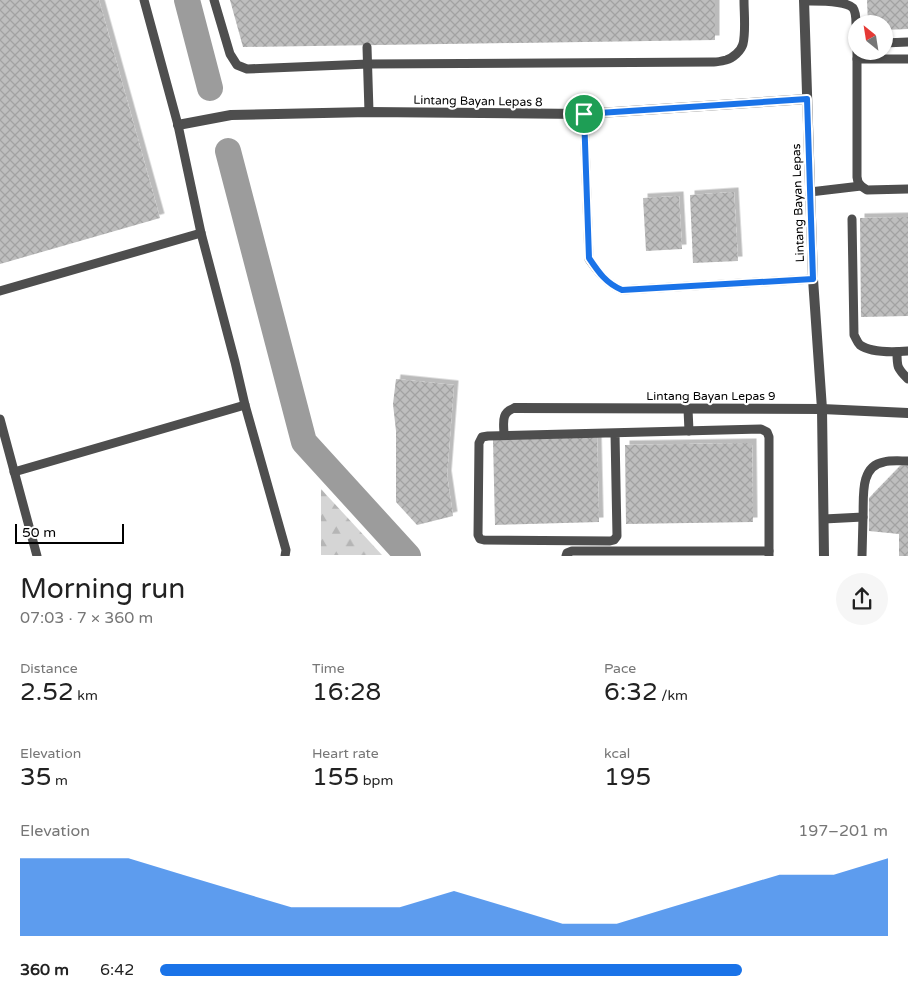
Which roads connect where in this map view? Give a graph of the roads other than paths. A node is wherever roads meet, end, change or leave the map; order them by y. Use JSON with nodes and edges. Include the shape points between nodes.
{"nodes":[{"id":1,"x":144,"y":0,"type":"edge"},
{"id":2,"x":214,"y":0,"type":"edge"},
{"id":3,"x":744,"y":0,"type":"edge"},
{"id":4,"x":804,"y":1,"type":"edge"},
{"id":5,"x":854,"y":15,"type":"edge"},
{"id":6,"x":893,"y":42,"type":"edge"},
{"id":7,"x":908,"y":42,"type":"edge"},
{"id":8,"x":367,"y":47,"type":"dead end"},
{"id":9,"x":893,"y":58,"type":"edge"},
{"id":10,"x":908,"y":59,"type":"edge"},
{"id":11,"x":857,"y":60,"type":"edge"},
{"id":12,"x":368,"y":64,"type":"junction"},
{"id":13,"x":807,"y":99,"type":"junction"},
{"id":14,"x":370,"y":112,"type":"junction"},
{"id":15,"x":584,"y":114,"type":"junction"},
{"id":16,"x":178,"y":125,"type":"junction"},
{"id":17,"x":861,"y":186,"type":"junction"},
{"id":18,"x":908,"y":189,"type":"edge"},
{"id":19,"x":810,"y":192,"type":"junction"},
{"id":20,"x":852,"y":219,"type":"dead end"},
{"id":21,"x":200,"y":233,"type":"junction"},
{"id":22,"x":813,"y":279,"type":"junction"},
{"id":23,"x":0,"y":291,"type":"edge"},
{"id":24,"x":908,"y":351,"type":"edge"},
{"id":25,"x":897,"y":352,"type":"junction"},
{"id":26,"x":908,"y":379,"type":"edge"},
{"id":27,"x":244,"y":405,"type":"junction"},
{"id":28,"x":515,"y":408,"type":"joint"},
{"id":29,"x":688,"y":409,"type":"junction"},
{"id":30,"x":822,"y":409,"type":"junction"},
{"id":31,"x":908,"y":413,"type":"edge"},
{"id":32,"x":0,"y":419,"type":"edge"},
{"id":33,"x":689,"y":431,"type":"junction"},
{"id":34,"x":615,"y":433,"type":"junction"},
{"id":35,"x":504,"y":435,"type":"junction"},
{"id":36,"x":908,"y":461,"type":"edge"},
{"id":37,"x":14,"y":472,"type":"junction"},
{"id":38,"x":863,"y":517,"type":"junction"},
{"id":39,"x":824,"y":519,"type":"junction"},
{"id":40,"x":769,"y":553,"type":"edge"},
{"id":41,"x":37,"y":556,"type":"edge"},
{"id":42,"x":285,"y":556,"type":"edge"},
{"id":43,"x":566,"y":556,"type":"edge"},
{"id":44,"x":824,"y":556,"type":"edge"},
{"id":45,"x":862,"y":556,"type":"edge"}],
"edges":[{"from":1,"to":16,"type":"lane"},
{"from":2,"to":12,"type":"lane","via":[[230,54],[237,65],[248,69]]},
{"from":3,"to":12,"type":"lane","via":[[743,44],[735,55],[726,60]]},
{"from":4,"to":5,"type":"lane","via":[[847,3]]},
{"from":4,"to":13,"type":"street","name":"Lintang Bayan Lepas"},
{"from":6,"to":7,"type":"lane"},
{"from":8,"to":12,"type":"lane"},
{"from":9,"to":10,"type":"lane"},
{"from":11,"to":17,"type":"lane","via":[[857,177]]},
{"from":12,"to":14,"type":"lane"},
{"from":13,"to":15,"type":"street","name":"Lintang Bayan Lepas 8"},
{"from":13,"to":19,"type":"street","name":"Lintang Bayan Lepas"},
{"from":14,"to":15,"type":"street","name":"Lintang Bayan Lepas 8"},
{"from":14,"to":16,"type":"street","name":"Lintang Bayan Lepas 8","via":[[231,115]]},
{"from":15,"to":22,"type":"lane","via":[[589,258],[612,286],[622,290]]},
{"from":16,"to":21,"type":"lane"},
{"from":17,"to":18,"type":"lane","via":[[868,190]]},
{"from":17,"to":19,"type":"lane"},
{"from":19,"to":22,"type":"street","name":"Lintang Bayan Lepas"},
{"from":20,"to":25,"type":"lane","via":[[854,335],[859,344],[869,349]]},
{"from":21,"to":23,"type":"lane"},
{"from":21,"to":27,"type":"lane"},
{"from":22,"to":30,"type":"street","name":"Lintang Bayan Lepas"},
{"from":24,"to":25,"type":"lane"},
{"from":25,"to":26,"type":"lane","via":[[897,365]]},
{"from":27,"to":37,"type":"lane"},
{"from":27,"to":42,"type":"lane","via":[[286,550]]},
{"from":28,"to":29,"type":"street","name":"Lintang Bayan Lepas 9"},
{"from":28,"to":35,"type":"lane","via":[[504,415]]},
{"from":29,"to":30,"type":"street","name":"Lintang Bayan Lepas 9"},
{"from":29,"to":33,"type":"lane"},
{"from":30,"to":31,"type":"street","name":"Lintang Bayan Lepas 9"},
{"from":30,"to":39,"type":"street","name":"Lintang Bayan Lepas"},
{"from":32,"to":37,"type":"lane"},
{"from":33,"to":34,"type":"lane"},
{"from":33,"to":40,"type":"lane","via":[[761,429],[767,432]]},
{"from":34,"to":35,"type":"lane"},
{"from":34,"to":35,"type":"lane","via":[[617,536],[610,542],[480,538],[480,443],[482,437]]},
{"from":36,"to":38,"type":"lane","via":[[883,462],[867,472]]},
{"from":37,"to":41,"type":"lane"},
{"from":38,"to":39,"type":"lane"},
{"from":38,"to":45,"type":"lane"},
{"from":39,"to":44,"type":"street","name":"Lintang Bayan Lepas"},
{"from":40,"to":43,"type":"lane","via":[[572,551]]}]}
